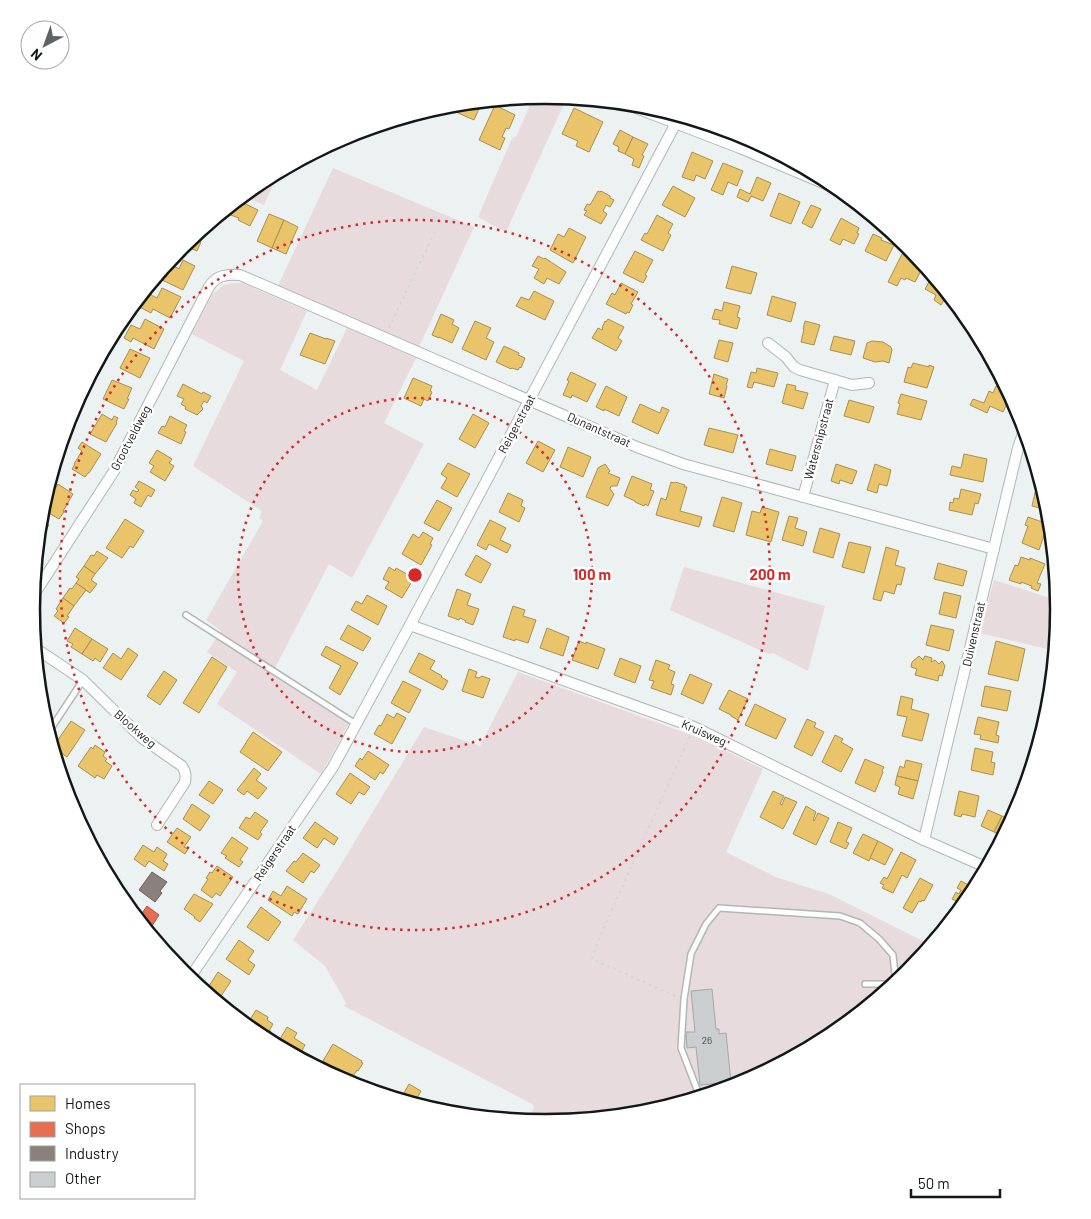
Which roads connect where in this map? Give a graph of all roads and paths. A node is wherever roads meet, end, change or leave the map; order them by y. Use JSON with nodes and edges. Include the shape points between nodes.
{"nodes":[{"id":1,"x":663,"y":118,"type":"edge"},
{"id":2,"x":676,"y":123,"type":"junction"},
{"id":3,"x":800,"y":173,"type":"edge"},
{"id":4,"x":435,"y":230,"type":"dead end"},
{"id":5,"x":220,"y":277,"type":"joint"},
{"id":6,"x":385,"y":337,"type":"junction"},
{"id":7,"x":768,"y":343,"type":"dead end"},
{"id":8,"x":834,"y":380,"type":"junction"},
{"id":9,"x":869,"y":383,"type":"dead end"},
{"id":10,"x":530,"y":400,"type":"junction"},
{"id":11,"x":1021,"y":439,"type":"edge"},
{"id":12,"x":803,"y":497,"type":"junction"},
{"id":13,"x":994,"y":549,"type":"junction"},
{"id":14,"x":41,"y":584,"type":"edge"},
{"id":15,"x":186,"y":615,"type":"dead end"},
{"id":16,"x":410,"y":624,"type":"junction"},
{"id":17,"x":42,"y":653,"type":"edge"},
{"id":18,"x":83,"y":680,"type":"junction"},
{"id":19,"x":357,"y":724,"type":"junction"},
{"id":20,"x":54,"y":725,"type":"edge"},
{"id":21,"x":694,"y":727,"type":"junction"},
{"id":22,"x":157,"y":825,"type":"dead end"},
{"id":23,"x":924,"y":840,"type":"junction"},
{"id":24,"x":981,"y":865,"type":"edge"},
{"id":25,"x":194,"y":972,"type":"edge"},
{"id":26,"x":895,"y":975,"type":"edge"},
{"id":27,"x":865,"y":984,"type":"dead end"},
{"id":28,"x":885,"y":984,"type":"edge"},
{"id":29,"x":684,"y":999,"type":"junction"},
{"id":30,"x":698,"y":1091,"type":"edge"}],
"edges":[{"from":1,"to":2,"type":"street"},
{"from":2,"to":3,"type":"street"},
{"from":2,"to":10,"type":"street","name":"Reigerstraat"},
{"from":4,"to":6,"type":"path"},
{"from":5,"to":6,"type":"street","name":"Dunantstraat","via":[[240,275]]},
{"from":5,"to":14,"type":"street","name":"Grootveldweg","via":[[209,287],[114,471]]},
{"from":6,"to":10,"type":"street","name":"Dunantstraat"},
{"from":7,"to":8,"type":"street","via":[[794,368]]},
{"from":8,"to":9,"type":"street"},
{"from":8,"to":12,"type":"street","name":"Watersnipstraat"},
{"from":10,"to":12,"type":"street","name":"Dunantstraat","via":[[663,457]]},
{"from":10,"to":16,"type":"street","name":"Reigerstraat"},
{"from":11,"to":13,"type":"street","name":"Duivenstraat"},
{"from":12,"to":13,"type":"street","name":"Dunantstraat"},
{"from":13,"to":23,"type":"street","name":"Duivenstraat"},
{"from":15,"to":19,"type":"lane"},
{"from":16,"to":19,"type":"street","name":"Reigerstraat"},
{"from":16,"to":21,"type":"street","name":"Kruisweg"},
{"from":17,"to":18,"type":"street","name":"Blookweg"},
{"from":18,"to":20,"type":"lane"},
{"from":18,"to":22,"type":"street","name":"Blookweg","via":[[142,738],[178,762],[185,771],[182,788]]},
{"from":19,"to":25,"type":"street","name":"Reigerstraat","via":[[333,767]]},
{"from":21,"to":23,"type":"street","name":"Kruisweg"},
{"from":21,"to":29,"type":"path","via":[[592,959]]},
{"from":23,"to":24,"type":"street","name":"Kruisweg"},
{"from":26,"to":29,"type":"lane","via":[[893,955],[860,923],[840,916],[720,908],[706,924],[691,954]]},
{"from":27,"to":28,"type":"lane"},
{"from":29,"to":30,"type":"lane","via":[[682,1048]]}]}
